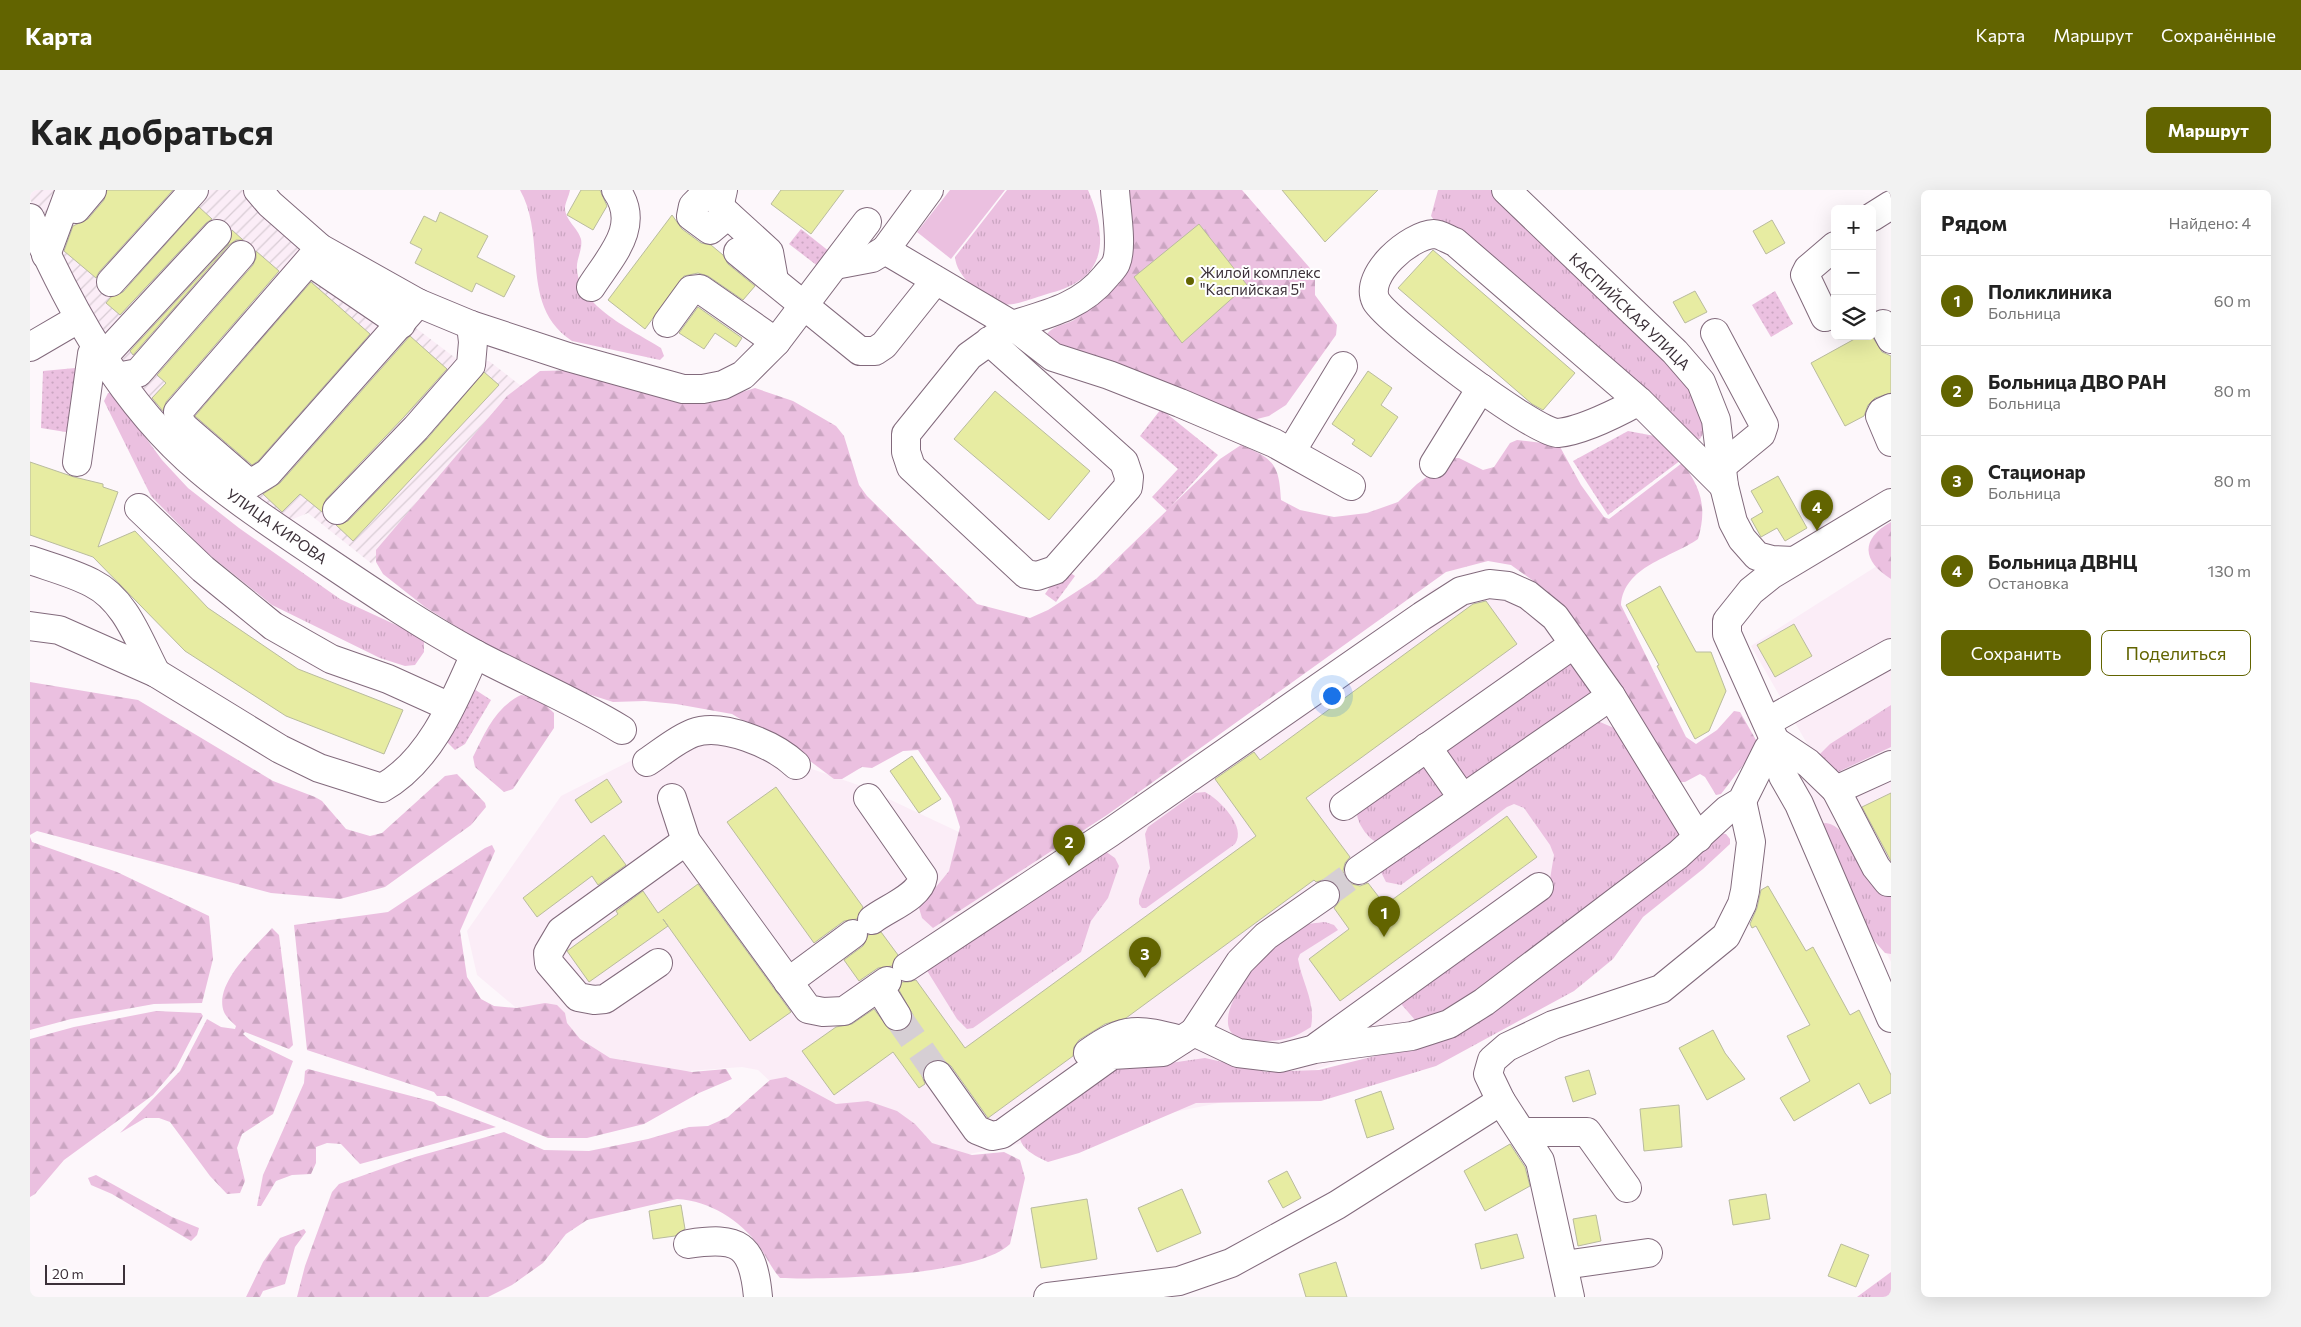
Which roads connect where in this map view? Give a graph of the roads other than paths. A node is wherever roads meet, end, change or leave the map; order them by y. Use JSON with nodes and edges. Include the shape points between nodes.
{"nodes":[{"id":1,"x":194,"y":190,"type":"edge"},
{"id":2,"x":616,"y":190,"type":"edge"},
{"id":3,"x":929,"y":190,"type":"edge"},
{"id":4,"x":1116,"y":190,"type":"edge"},
{"id":5,"x":1506,"y":190,"type":"edge"},
{"id":6,"x":269,"y":195,"type":"edge"},
{"id":7,"x":79,"y":196,"type":"edge"},
{"id":8,"x":724,"y":200,"type":"edge"},
{"id":9,"x":1891,"y":205,"type":"edge"},
{"id":10,"x":1876,"y":214,"type":"edge"},
{"id":11,"x":867,"y":222,"type":"dead end"},
{"id":12,"x":217,"y":234,"type":"dead end"},
{"id":13,"x":36,"y":239,"type":"edge"},
{"id":14,"x":1831,"y":249,"type":"edge"},
{"id":15,"x":884,"y":250,"type":"junction"},
{"id":16,"x":738,"y":252,"type":"dead end"},
{"id":17,"x":240,"y":255,"type":"dead end"},
{"id":18,"x":315,"y":255,"type":"junction"},
{"id":19,"x":835,"y":265,"type":"junction"},
{"id":20,"x":774,"y":280,"type":"junction"},
{"id":21,"x":935,"y":281,"type":"junction"},
{"id":22,"x":112,"y":282,"type":"dead end"},
{"id":23,"x":591,"y":288,"type":"dead end"},
{"id":24,"x":418,"y":303,"type":"junction"},
{"id":25,"x":805,"y":306,"type":"junction"},
{"id":26,"x":1825,"y":317,"type":"dead end"},
{"id":27,"x":78,"y":319,"type":"junction"},
{"id":28,"x":668,"y":323,"type":"dead end"},
{"id":29,"x":401,"y":324,"type":"junction"},
{"id":30,"x":472,"y":325,"type":"junction"},
{"id":31,"x":1012,"y":325,"type":"junction"},
{"id":32,"x":1714,"y":332,"type":"dead end"},
{"id":33,"x":989,"y":341,"type":"junction"},
{"id":34,"x":776,"y":342,"type":"junction"},
{"id":35,"x":30,"y":348,"type":"edge"},
{"id":36,"x":105,"y":360,"type":"junction"},
{"id":37,"x":1343,"y":366,"type":"dead end"},
{"id":38,"x":1481,"y":388,"type":"junction"},
{"id":39,"x":1639,"y":401,"type":"junction"},
{"id":40,"x":1891,"y":408,"type":"edge"},
{"id":41,"x":1891,"y":442,"type":"edge"},
{"id":42,"x":1291,"y":452,"type":"junction"},
{"id":43,"x":76,"y":462,"type":"dead end"},
{"id":44,"x":206,"y":462,"type":"junction"},
{"id":45,"x":1434,"y":464,"type":"dead end"},
{"id":46,"x":1723,"y":476,"type":"junction"},
{"id":47,"x":1351,"y":486,"type":"dead end"},
{"id":48,"x":1891,"y":503,"type":"edge"},
{"id":49,"x":140,"y":508,"type":"dead end"},
{"id":50,"x":337,"y":510,"type":"dead end"},
{"id":51,"x":30,"y":560,"type":"edge"},
{"id":52,"x":1793,"y":561,"type":"junction"},
{"id":53,"x":30,"y":626,"type":"edge"},
{"id":54,"x":1574,"y":644,"type":"junction"},
{"id":55,"x":1891,"y":653,"type":"edge"},
{"id":56,"x":475,"y":654,"type":"junction"},
{"id":57,"x":156,"y":673,"type":"junction"},
{"id":58,"x":1611,"y":696,"type":"junction"},
{"id":59,"x":450,"y":707,"type":"junction"},
{"id":60,"x":622,"y":730,"type":"dead end"},
{"id":61,"x":1771,"y":731,"type":"junction"},
{"id":62,"x":1427,"y":748,"type":"junction"},
{"id":63,"x":647,"y":762,"type":"dead end"},
{"id":64,"x":796,"y":765,"type":"dead end"},
{"id":65,"x":1891,"y":765,"type":"edge"},
{"id":66,"x":1836,"y":790,"type":"junction"},
{"id":67,"x":1462,"y":797,"type":"junction"},
{"id":68,"x":672,"y":798,"type":"dead end"},
{"id":69,"x":868,"y":798,"type":"dead end"},
{"id":70,"x":1742,"y":801,"type":"junction"},
{"id":71,"x":1344,"y":806,"type":"dead end"},
{"id":72,"x":1698,"y":838,"type":"junction"},
{"id":73,"x":686,"y":841,"type":"junction"},
{"id":74,"x":1359,"y":870,"type":"tunnel mouth"},
{"id":75,"x":1891,"y":882,"type":"edge"},
{"id":76,"x":1538,"y":887,"type":"dead end"},
{"id":77,"x":1325,"y":895,"type":"tunnel mouth"},
{"id":78,"x":658,"y":963,"type":"dead end"},
{"id":79,"x":891,"y":979,"type":"junction"},
{"id":80,"x":788,"y":982,"type":"junction"},
{"id":81,"x":898,"y":1016,"type":"tunnel mouth"},
{"id":82,"x":1891,"y":1018,"type":"edge"},
{"id":83,"x":1188,"y":1036,"type":"junction"},
{"id":84,"x":1315,"y":1049,"type":"junction"},
{"id":85,"x":1071,"y":1066,"type":"dead end"},
{"id":86,"x":938,"y":1075,"type":"tunnel mouth"},
{"id":87,"x":1501,"y":1101,"type":"junction"},
{"id":88,"x":1522,"y":1132,"type":"junction"},
{"id":89,"x":1627,"y":1188,"type":"dead end"},
{"id":90,"x":688,"y":1244,"type":"dead end"},
{"id":91,"x":1648,"y":1253,"type":"dead end"},
{"id":92,"x":1564,"y":1265,"type":"junction"},
{"id":93,"x":758,"y":1297,"type":"edge"},
{"id":94,"x":1048,"y":1297,"type":"edge"},
{"id":95,"x":1570,"y":1297,"type":"edge"}],
"edges":[{"from":1,"to":22,"type":"street"},
{"from":2,"to":23,"type":"street","via":[[627,212],[624,236]]},
{"from":3,"to":15,"type":"street"},
{"from":4,"to":31,"type":"street","via":[[1116,263],[1097,287],[1065,309]]},
{"from":5,"to":46,"type":"street","name":"КАСПИЙСКАЯ УЛИЦА","via":[[1676,352],[1701,382],[1716,420]]},
{"from":6,"to":18,"type":"street"},
{"from":7,"to":13,"type":"street"},
{"from":8,"to":20,"type":"street","via":[[769,252]]},
{"from":9,"to":10,"type":"street"},
{"from":11,"to":19,"type":"street"},
{"from":12,"to":36,"type":"street"},
{"from":13,"to":27,"type":"street","name":"УЛИЦА КИРОВА"},
{"from":14,"to":26,"type":"street","via":[[1805,275]]},
{"from":15,"to":19,"type":"street","via":[[872,258]]},
{"from":15,"to":21,"type":"street"},
{"from":16,"to":20,"type":"street"},
{"from":17,"to":36,"type":"street","via":[[138,373]]},
{"from":18,"to":24,"type":"street"},
{"from":18,"to":29,"type":"street"},
{"from":18,"to":44,"type":"street","via":[[179,408],[179,420]]},
{"from":19,"to":25,"type":"street"},
{"from":20,"to":25,"type":"street"},
{"from":21,"to":25,"type":"street","via":[[884,345],[875,351],[860,351]]},
{"from":21,"to":31,"type":"street"},
{"from":24,"to":29,"type":"street"},
{"from":24,"to":30,"type":"street"},
{"from":25,"to":34,"type":"street"},
{"from":27,"to":35,"type":"street"},
{"from":27,"to":36,"type":"street","name":"УЛИЦА КИРОВА"},
{"from":28,"to":34,"type":"street","via":[[691,290],[700,289]]},
{"from":29,"to":44,"type":"street","via":[[261,480],[250,484]]},
{"from":30,"to":34,"type":"street","via":[[683,389],[703,389],[743,375]]},
{"from":30,"to":50,"type":"street","via":[[471,365]]},
{"from":31,"to":33,"type":"street"},
{"from":31,"to":42,"type":"street","via":[[1053,357],[1180,402]]},
{"from":32,"to":46,"type":"street","via":[[1764,425],[1761,434]]},
{"from":33,"to":33,"type":"street","via":[[969,356],[906,434],[906,452],[911,467],[1026,574],[1048,574],[1128,487],[1128,471],[1124,462]]},
{"from":36,"to":43,"type":"street","via":[[92,354]]},
{"from":36,"to":44,"type":"street","name":"УЛИЦА КИРОВА","via":[[171,442]]},
{"from":37,"to":42,"type":"street"},
{"from":38,"to":39,"type":"street","via":[[1538,427],[1558,433]]},
{"from":38,"to":39,"type":"street","via":[[1400,326],[1376,300],[1374,287],[1387,263],[1415,239],[1435,234],[1455,242]]},
{"from":38,"to":45,"type":"street"},
{"from":39,"to":46,"type":"street"},
{"from":40,"to":41,"type":"street","via":[[1880,416]]},
{"from":42,"to":47,"type":"street"},
{"from":44,"to":56,"type":"street","name":"УЛИЦА КИРОВА","via":[[249,508],[380,597]]},
{"from":46,"to":52,"type":"street","name":"КАСПИЙСКАЯ УЛИЦА","via":[[1732,522],[1742,539],[1757,556]]},
{"from":48,"to":52,"type":"street"},
{"from":49,"to":59,"type":"street","via":[[203,568],[274,626],[331,659],[388,679]]},
{"from":51,"to":57,"type":"street","via":[[92,582],[110,595],[121,607]]},
{"from":52,"to":61,"type":"street","via":[[1751,591],[1727,621],[1727,634]]},
{"from":53,"to":57,"type":"street","via":[[59,630]]},
{"from":54,"to":58,"type":"street"},
{"from":54,"to":62,"type":"street"},
{"from":54,"to":79,"type":"street","via":[[1555,617],[1528,595],[1508,586],[1489,584],[1461,591]]},
{"from":55,"to":61,"type":"street"},
{"from":56,"to":59,"type":"street"},
{"from":56,"to":60,"type":"street","name":"УЛИЦА КИРОВА","via":[[584,707]]},
{"from":57,"to":59,"type":"street","via":[[280,749],[319,768],[382,788],[399,778],[412,764],[433,738]]},
{"from":58,"to":67,"type":"street"},
{"from":58,"to":72,"type":"street"},
{"from":61,"to":66,"type":"street"},
{"from":61,"to":70,"type":"street","via":[[1768,749]]},
{"from":61,"to":82,"type":"street","via":[[1783,776],[1799,804]]},
{"from":62,"to":67,"type":"street"},
{"from":62,"to":71,"type":"street"},
{"from":63,"to":64,"type":"street","via":[[692,733],[708,729],[734,733],[760,743]]},
{"from":65,"to":66,"type":"street"},
{"from":66,"to":75,"type":"street","via":[[1876,867]]},
{"from":67,"to":74,"type":"street"},
{"from":68,"to":73,"type":"street"},
{"from":69,"to":80,"type":"street","via":[[923,877],[922,884]]},
{"from":70,"to":72,"type":"street","via":[[1727,810]]},
{"from":70,"to":87,"type":"street","via":[[1751,842],[1742,904],[1726,936],[1661,989],[1552,1024],[1508,1047],[1492,1060],[1488,1074]]},
{"from":72,"to":84,"type":"street","via":[[1484,1002],[1449,1024],[1412,1036]]},
{"from":73,"to":78,"type":"street","via":[[560,930],[548,953],[549,963],[578,997],[594,1000],[605,999]]},
{"from":73,"to":80,"type":"street"},
{"from":76,"to":84,"type":"street"},
{"from":77,"to":83,"type":"street","via":[[1266,936],[1240,962]]},
{"from":79,"to":80,"type":"street","via":[[844,1011],[823,1012],[808,1009]]},
{"from":79,"to":81,"type":"street"},
{"from":83,"to":84,"type":"street","via":[[1238,1052],[1280,1058]]},
{"from":83,"to":85,"type":"street","via":[[1143,1031],[1124,1033],[1110,1038]]},
{"from":83,"to":86,"type":"street","via":[[1163,1052],[1112,1055],[1002,1134],[992,1136],[977,1130]]},
{"from":87,"to":88,"type":"street"},
{"from":87,"to":94,"type":"street","via":[[1337,1206],[1231,1264],[1179,1281]]},
{"from":88,"to":89,"type":"street","via":[[1587,1132]]},
{"from":88,"to":92,"type":"street","via":[[1540,1162]]},
{"from":90,"to":93,"type":"street","via":[[725,1241],[738,1244],[751,1261]]},
{"from":91,"to":92,"type":"street"},
{"from":92,"to":95,"type":"street"}]}
